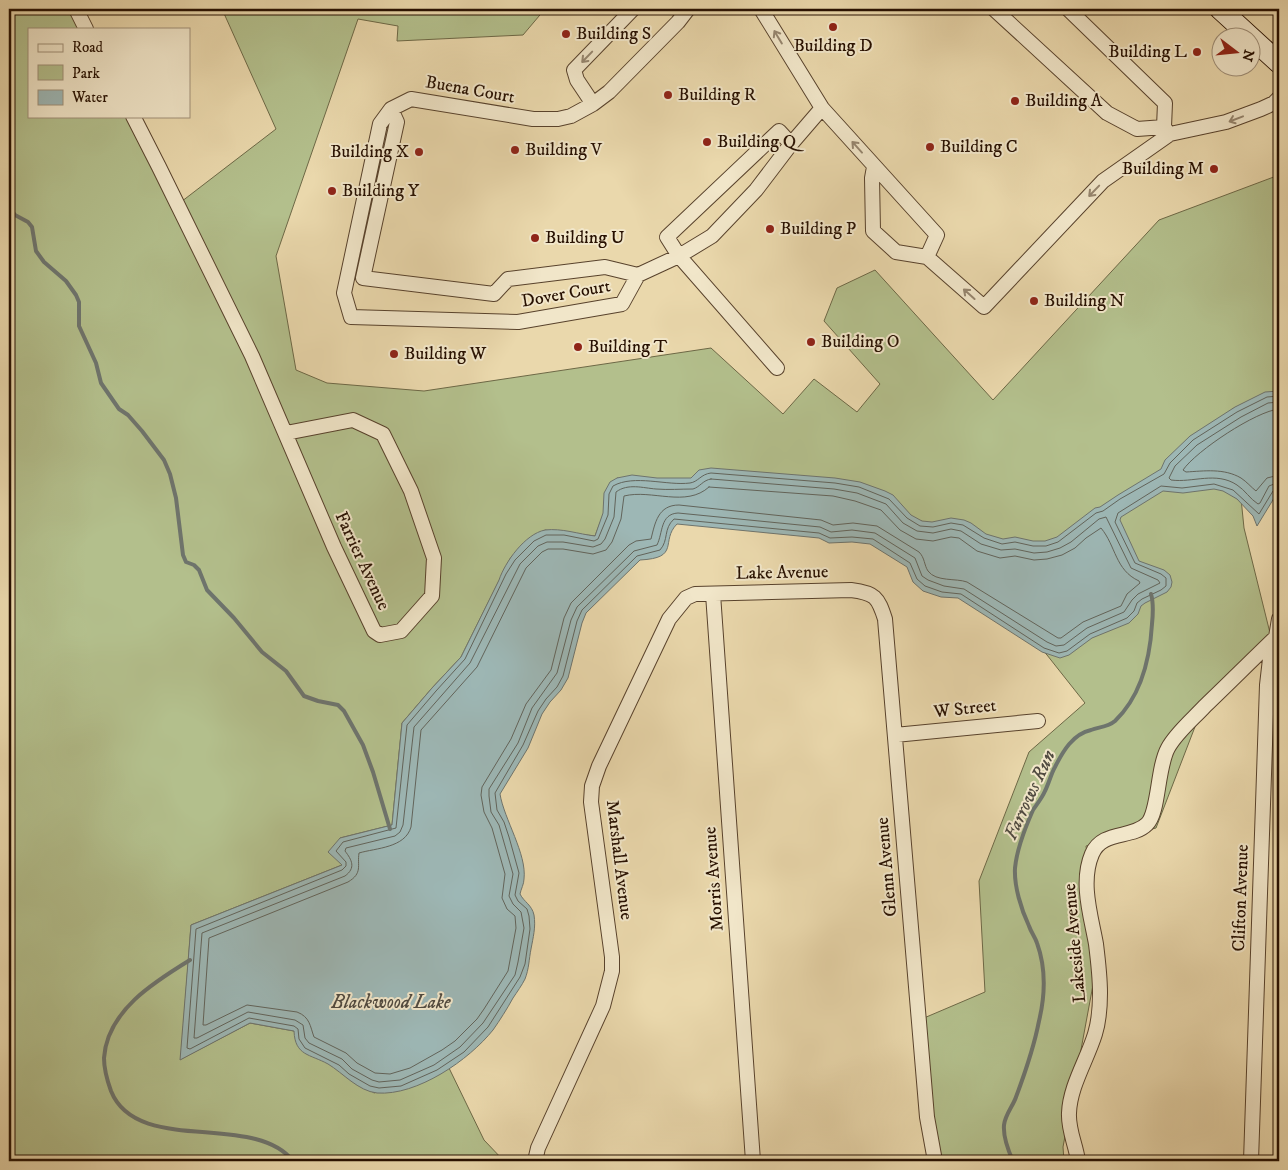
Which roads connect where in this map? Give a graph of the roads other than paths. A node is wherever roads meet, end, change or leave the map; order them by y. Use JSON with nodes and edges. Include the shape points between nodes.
{"nodes":[{"id":1,"x":76,"y":9,"type":"edge"},
{"id":2,"x":633,"y":9,"type":"edge"},
{"id":3,"x":688,"y":9,"type":"edge"},
{"id":4,"x":761,"y":9,"type":"edge"},
{"id":5,"x":994,"y":9,"type":"edge"},
{"id":6,"x":1068,"y":9,"type":"edge"},
{"id":7,"x":1220,"y":9,"type":"edge"},
{"id":8,"x":86,"y":28,"type":"edge"},
{"id":9,"x":1279,"y":63,"type":"edge"},
{"id":10,"x":1279,"y":98,"type":"edge"},
{"id":11,"x":593,"y":104,"type":"junction"},
{"id":12,"x":822,"y":108,"type":"junction"},
{"id":13,"x":391,"y":109,"type":"junction"},
{"id":14,"x":133,"y":118,"type":"edge"},
{"id":15,"x":1167,"y":131,"type":"junction"},
{"id":16,"x":791,"y":144,"type":"junction"},
{"id":17,"x":874,"y":166,"type":"junction"},
{"id":18,"x":679,"y":256,"type":"junction"},
{"id":19,"x":928,"y":257,"type":"junction"},
{"id":20,"x":638,"y":275,"type":"junction"},
{"id":21,"x":777,"y":368,"type":"dead end"},
{"id":22,"x":286,"y":433,"type":"junction"},
{"id":23,"x":851,"y":590,"type":"joint"},
{"id":24,"x":713,"y":594,"type":"junction"},
{"id":25,"x":1279,"y":619,"type":"edge"},
{"id":26,"x":1276,"y":637,"type":"junction"},
{"id":27,"x":1038,"y":721,"type":"dead end"},
{"id":28,"x":896,"y":735,"type":"junction"},
{"id":29,"x":535,"y":1161,"type":"edge"},
{"id":30,"x":752,"y":1161,"type":"edge"},
{"id":31,"x":935,"y":1161,"type":"edge"},
{"id":32,"x":1078,"y":1161,"type":"edge"},
{"id":33,"x":1251,"y":1161,"type":"edge"}],
"edges":[{"from":1,"to":8,"type":"street"},
{"from":2,"to":11,"type":"street","one_way":true,"via":[[574,70]]},
{"from":3,"to":11,"type":"street","name":"Buena Court","via":[[609,92]]},
{"from":12,"to":4,"type":"street","one_way":true},
{"from":5,"to":15,"type":"street","via":[[1107,113],[1137,129]]},
{"from":6,"to":15,"type":"street","via":[[1165,103]]},
{"from":7,"to":9,"type":"main road"},
{"from":10,"to":15,"type":"street","one_way":true,"via":[[1261,109],[1226,122]]},
{"from":11,"to":13,"type":"street","name":"Buena Court","via":[[558,120],[533,120],[411,99]]},
{"from":12,"to":16,"type":"street"},
{"from":17,"to":12,"type":"street","one_way":true},
{"from":13,"to":20,"type":"street","via":[[397,122],[363,278],[494,294],[508,279],[605,267]]},
{"from":13,"to":20,"type":"street","name":"Dover Court","via":[[380,124],[344,293],[351,317],[518,322],[622,304]]},
{"from":14,"to":22,"type":"street","name":"Farrier Avenue","via":[[226,303]]},
{"from":15,"to":19,"type":"street","one_way":true,"via":[[1103,181],[984,307]]},
{"from":16,"to":18,"type":"street","via":[[756,190],[712,236]]},
{"from":16,"to":18,"type":"street","via":[[779,131],[666,236]]},
{"from":17,"to":19,"type":"street","via":[[937,235]]},
{"from":17,"to":19,"type":"street","via":[[873,231],[896,252]]},
{"from":18,"to":20,"type":"street"},
{"from":18,"to":21,"type":"street"},
{"from":22,"to":22,"type":"street","name":"Farrier Avenue","via":[[374,631],[380,635],[401,632],[432,596],[434,558],[412,492],[383,434],[353,420]]},
{"from":23,"to":24,"type":"street","name":"Lake Avenue"},
{"from":23,"to":28,"type":"street","name":"Glenn Avenue","via":[[868,592],[875,597],[885,619]]},
{"from":24,"to":29,"type":"street","name":"Marshall Avenue","via":[[695,594],[686,598],[669,619],[592,786],[591,802],[612,971],[603,1006]]},
{"from":24,"to":30,"type":"street","name":"Morris Avenue"},
{"from":25,"to":26,"type":"street"},
{"from":26,"to":32,"type":"street","name":"Lakeside Avenue","via":[[1172,742],[1164,756],[1154,809],[1147,824],[1101,842],[1088,864],[1100,993],[1096,1032],[1069,1111]]},
{"from":26,"to":33,"type":"street","name":"Clifton Avenue","via":[[1267,684]]},
{"from":27,"to":28,"type":"street","name":"W Street"},
{"from":28,"to":31,"type":"street","name":"Glenn Avenue","via":[[927,1117]]}]}
